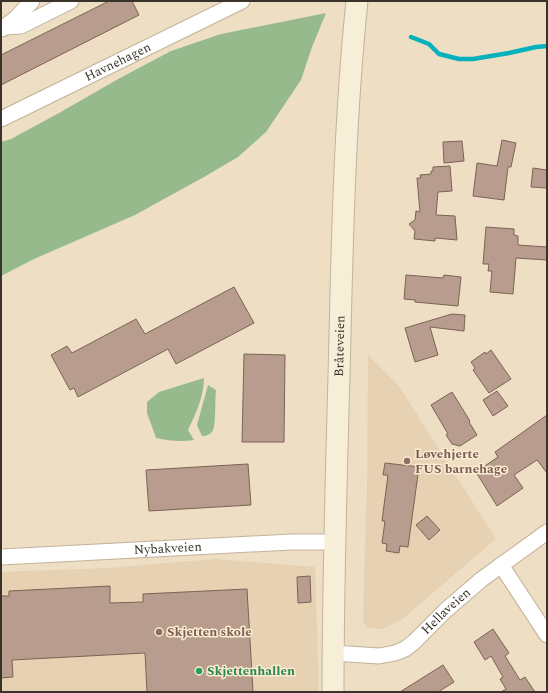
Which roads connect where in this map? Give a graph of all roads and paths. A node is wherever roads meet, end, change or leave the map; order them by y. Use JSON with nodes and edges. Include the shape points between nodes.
{"nodes":[{"id":1,"x":32,"y":1,"type":"edge"},
{"id":2,"x":71,"y":1,"type":"edge"},
{"id":3,"x":357,"y":1,"type":"edge"},
{"id":4,"x":236,"y":2,"type":"edge"},
{"id":5,"x":2,"y":28,"type":"edge"},
{"id":6,"x":1,"y":119,"type":"edge"},
{"id":7,"x":547,"y":532,"type":"edge"},
{"id":8,"x":335,"y":542,"type":"junction"},
{"id":9,"x":1,"y":557,"type":"edge"},
{"id":10,"x":501,"y":565,"type":"junction"},
{"id":11,"x":547,"y":635,"type":"edge"},
{"id":12,"x":333,"y":653,"type":"junction"},
{"id":13,"x":333,"y":692,"type":"edge"}],
"edges":[{"from":1,"to":5,"type":"street"},
{"from":2,"to":5,"type":"street","via":[[21,26]]},
{"from":3,"to":8,"type":"main road","name":"Bråteveien","via":[[343,204]]},
{"from":4,"to":6,"type":"street","name":"Havnehagen"},
{"from":7,"to":10,"type":"street","name":"Hellaveien"},
{"from":8,"to":9,"type":"street","name":"Nybakveien"},
{"from":8,"to":12,"type":"main road","name":"Bråteveien"},
{"from":10,"to":11,"type":"street"},
{"from":10,"to":12,"type":"street","name":"Hellaveien","via":[[465,593],[405,649],[379,656]]},
{"from":12,"to":13,"type":"main road","name":"Bråteveien"}]}
